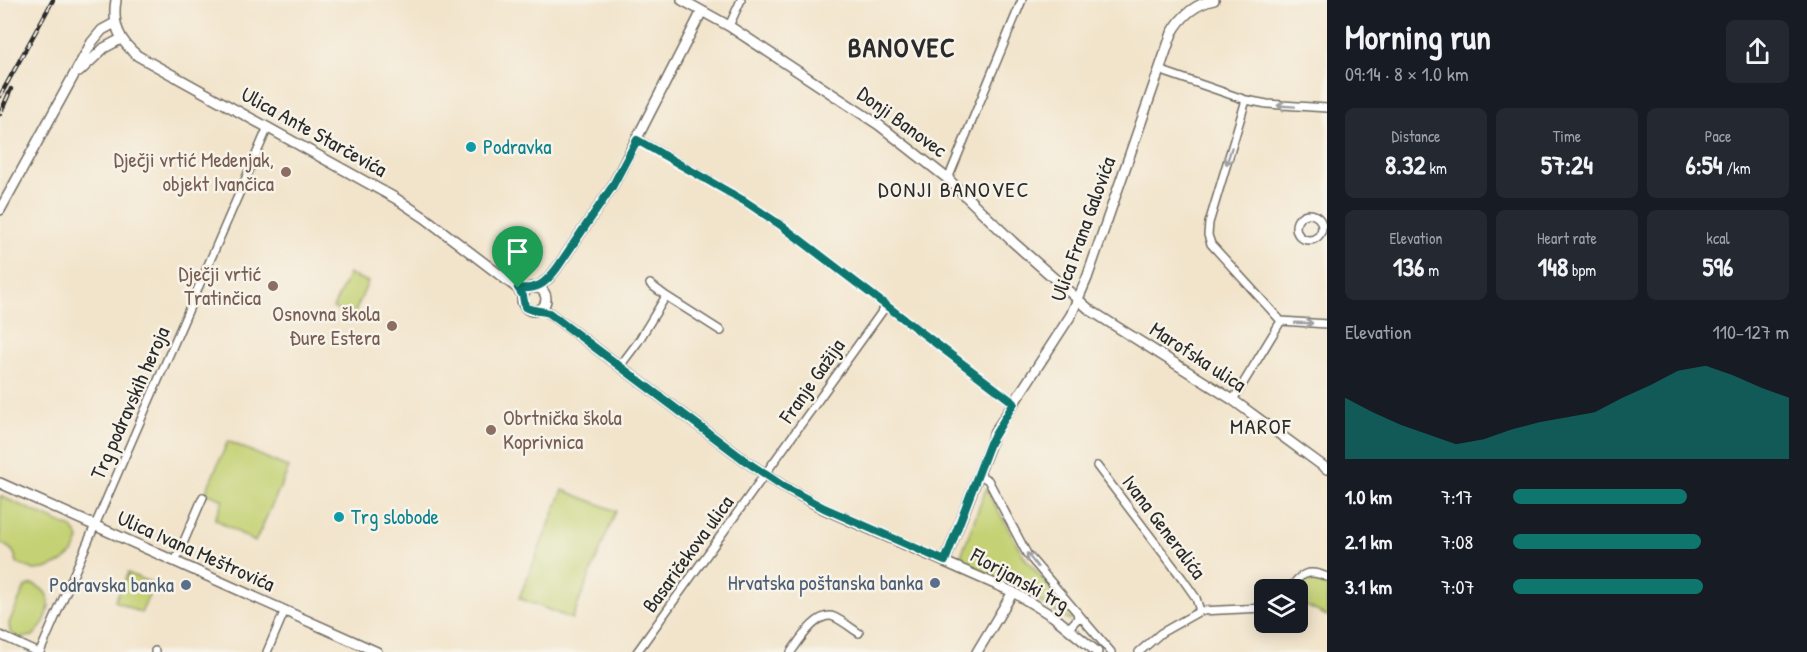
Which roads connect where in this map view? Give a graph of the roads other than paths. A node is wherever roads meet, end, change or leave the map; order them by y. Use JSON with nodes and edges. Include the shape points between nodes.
{"nodes":[{"id":1,"x":116,"y":0,"type":"edge"},
{"id":2,"x":682,"y":0,"type":"edge"},
{"id":3,"x":741,"y":0,"type":"edge"},
{"id":4,"x":1022,"y":0,"type":"edge"},
{"id":5,"x":1214,"y":0,"type":"edge"},
{"id":6,"x":1198,"y":2,"type":"edge"},
{"id":7,"x":702,"y":11,"type":"junction"},
{"id":8,"x":115,"y":23,"type":"junction"},
{"id":9,"x":729,"y":26,"type":"junction"},
{"id":10,"x":121,"y":39,"type":"junction"},
{"id":11,"x":1159,"y":70,"type":"junction"},
{"id":12,"x":72,"y":80,"type":"junction"},
{"id":13,"x":1246,"y":100,"type":"junction"},
{"id":14,"x":1327,"y":108,"type":"edge"},
{"id":15,"x":268,"y":127,"type":"junction"},
{"id":16,"x":637,"y":140,"type":"junction"},
{"id":17,"x":948,"y":178,"type":"junction"},
{"id":18,"x":0,"y":210,"type":"edge"},
{"id":19,"x":1316,"y":237,"type":"dead end"},
{"id":20,"x":1327,"y":237,"type":"edge"},
{"id":21,"x":650,"y":284,"type":"dead end"},
{"id":22,"x":529,"y":291,"type":"junction"},
{"id":23,"x":666,"y":296,"type":"junction"},
{"id":24,"x":1078,"y":300,"type":"junction"},
{"id":25,"x":886,"y":306,"type":"junction"},
{"id":26,"x":545,"y":309,"type":"junction"},
{"id":27,"x":1281,"y":321,"type":"junction"},
{"id":28,"x":1327,"y":324,"type":"edge"},
{"id":29,"x":721,"y":331,"type":"dead end"},
{"id":30,"x":620,"y":366,"type":"junction"},
{"id":31,"x":1233,"y":400,"type":"junction"},
{"id":32,"x":1014,"y":403,"type":"junction"},
{"id":33,"x":1097,"y":466,"type":"dead end"},
{"id":34,"x":1327,"y":469,"type":"edge"},
{"id":35,"x":765,"y":475,"type":"junction"},
{"id":36,"x":979,"y":475,"type":"junction"},
{"id":37,"x":0,"y":483,"type":"edge"},
{"id":38,"x":203,"y":497,"type":"dead end"},
{"id":39,"x":94,"y":525,"type":"junction"},
{"id":40,"x":945,"y":561,"type":"junction"},
{"id":41,"x":176,"y":562,"type":"junction"},
{"id":42,"x":1327,"y":577,"type":"edge"},
{"id":43,"x":1297,"y":579,"type":"edge"},
{"id":44,"x":1013,"y":592,"type":"junction"},
{"id":45,"x":1254,"y":608,"type":"edge"},
{"id":46,"x":285,"y":610,"type":"junction"},
{"id":47,"x":1200,"y":611,"type":"junction"},
{"id":48,"x":1077,"y":612,"type":"junction"},
{"id":49,"x":1069,"y":628,"type":"junction"},
{"id":50,"x":859,"y":633,"type":"dead end"},
{"id":51,"x":0,"y":635,"type":"edge"},
{"id":52,"x":39,"y":652,"type":"edge"},
{"id":53,"x":267,"y":652,"type":"edge"},
{"id":54,"x":377,"y":652,"type":"edge"},
{"id":55,"x":637,"y":652,"type":"edge"},
{"id":56,"x":791,"y":652,"type":"edge"},
{"id":57,"x":977,"y":652,"type":"edge"},
{"id":58,"x":1097,"y":652,"type":"edge"},
{"id":59,"x":1111,"y":652,"type":"edge"},
{"id":60,"x":1139,"y":652,"type":"edge"}],
"edges":[{"from":1,"to":8,"type":"main road","name":"Ulica Ante Starčevića"},
{"from":2,"to":7,"type":"main road","name":"Donji Banovec"},
{"from":3,"to":9,"type":"street"},
{"from":4,"to":17,"type":"street"},
{"from":5,"to":6,"type":"main road","name":"Ulica Frana Galovića"},
{"from":6,"to":11,"type":"main road","name":"Ulica Frana Galovića","via":[[1174,28]]},
{"from":7,"to":9,"type":"main road","name":"Donji Banovec"},
{"from":7,"to":16,"type":"main road"},
{"from":8,"to":10,"type":"main road","name":"Ulica Ante Starčevića"},
{"from":8,"to":12,"type":"main road","via":[[96,36]]},
{"from":9,"to":17,"type":"main road","name":"Donji Banovec","via":[[879,125]]},
{"from":10,"to":12,"type":"main road","via":[[100,51]]},
{"from":10,"to":15,"type":"main road","name":"Ulica Ante Starčevića","via":[[138,56]]},
{"from":11,"to":13,"type":"street"},
{"from":11,"to":24,"type":"main road","name":"Ulica Frana Galovića"},
{"from":12,"to":18,"type":"main road"},
{"from":14,"to":13,"type":"street","one_way":true},
{"from":13,"to":27,"type":"street","one_way":true,"via":[[1208,235],[1211,244]]},
{"from":15,"to":22,"type":"main road","name":"Ulica Ante Starčevića","via":[[395,198]]},
{"from":15,"to":39,"type":"street","name":"Trg podravskih heroja"},
{"from":16,"to":22,"type":"main road","via":[[612,187],[549,278]]},
{"from":16,"to":25,"type":"street","via":[[746,202]]},
{"from":17,"to":24,"type":"main road","name":"Donji Banovec"},
{"from":19,"to":20,"type":"street"},
{"from":21,"to":23,"type":"street"},
{"from":22,"to":26,"type":"main road","via":[[545,296]]},
{"from":22,"to":26,"type":"main road","name":"Ulica Ante Starčevića","via":[[525,307],[532,311]]},
{"from":23,"to":29,"type":"street"},
{"from":23,"to":30,"type":"street"},
{"from":24,"to":31,"type":"main road","name":"Marofska ulica"},
{"from":24,"to":32,"type":"main road","name":"Ulica Frana Galovića"},
{"from":25,"to":32,"type":"street"},
{"from":25,"to":35,"type":"street","name":"Franje Gažija"},
{"from":26,"to":30,"type":"main road"},
{"from":27,"to":28,"type":"street","one_way":true},
{"from":27,"to":31,"type":"street"},
{"from":30,"to":35,"type":"main road"},
{"from":31,"to":34,"type":"main road","name":"Marofska ulica"},
{"from":32,"to":36,"type":"main road","name":"Ulica Frana Galovića","via":[[995,432]]},
{"from":33,"to":47,"type":"street","name":"Ivana Generalića","via":[[1182,578]]},
{"from":35,"to":40,"type":"main road","via":[[824,508]]},
{"from":35,"to":55,"type":"street","name":"Basaričekova ulica"},
{"from":36,"to":40,"type":"main road","name":"Florijanski trg"},
{"from":48,"to":36,"type":"street","name":"Florijanski trg","one_way":true,"via":[[1027,554],[988,480]]},
{"from":37,"to":39,"type":"main road","name":"Ulica Ivana Meštrovića"},
{"from":38,"to":41,"type":"street"},
{"from":39,"to":41,"type":"main road","name":"Ulica Ivana Meštrovića"},
{"from":39,"to":52,"type":"street","name":"Trg podravskih heroja"},
{"from":40,"to":44,"type":"main road","name":"Florijanski trg"},
{"from":41,"to":46,"type":"main road","name":"Ulica Ivana Meštrovića"},
{"from":42,"to":43,"type":"street","via":[[1311,572]]},
{"from":44,"to":49,"type":"main road","name":"Florijanski trg"},
{"from":44,"to":57,"type":"main road"},
{"from":45,"to":47,"type":"street"},
{"from":46,"to":53,"type":"street"},
{"from":46,"to":54,"type":"main road","name":"Ulica Ivana Meštrovića"},
{"from":47,"to":60,"type":"street","via":[[1161,633]]},
{"from":48,"to":49,"type":"street","via":[[1078,618]]},
{"from":48,"to":59,"type":"street","name":"Florijanski trg"},
{"from":49,"to":58,"type":"main road","name":"Florijanski trg"},
{"from":50,"to":56,"type":"street","via":[[832,615],[824,616]]},
{"from":51,"to":52,"type":"street"}]}
